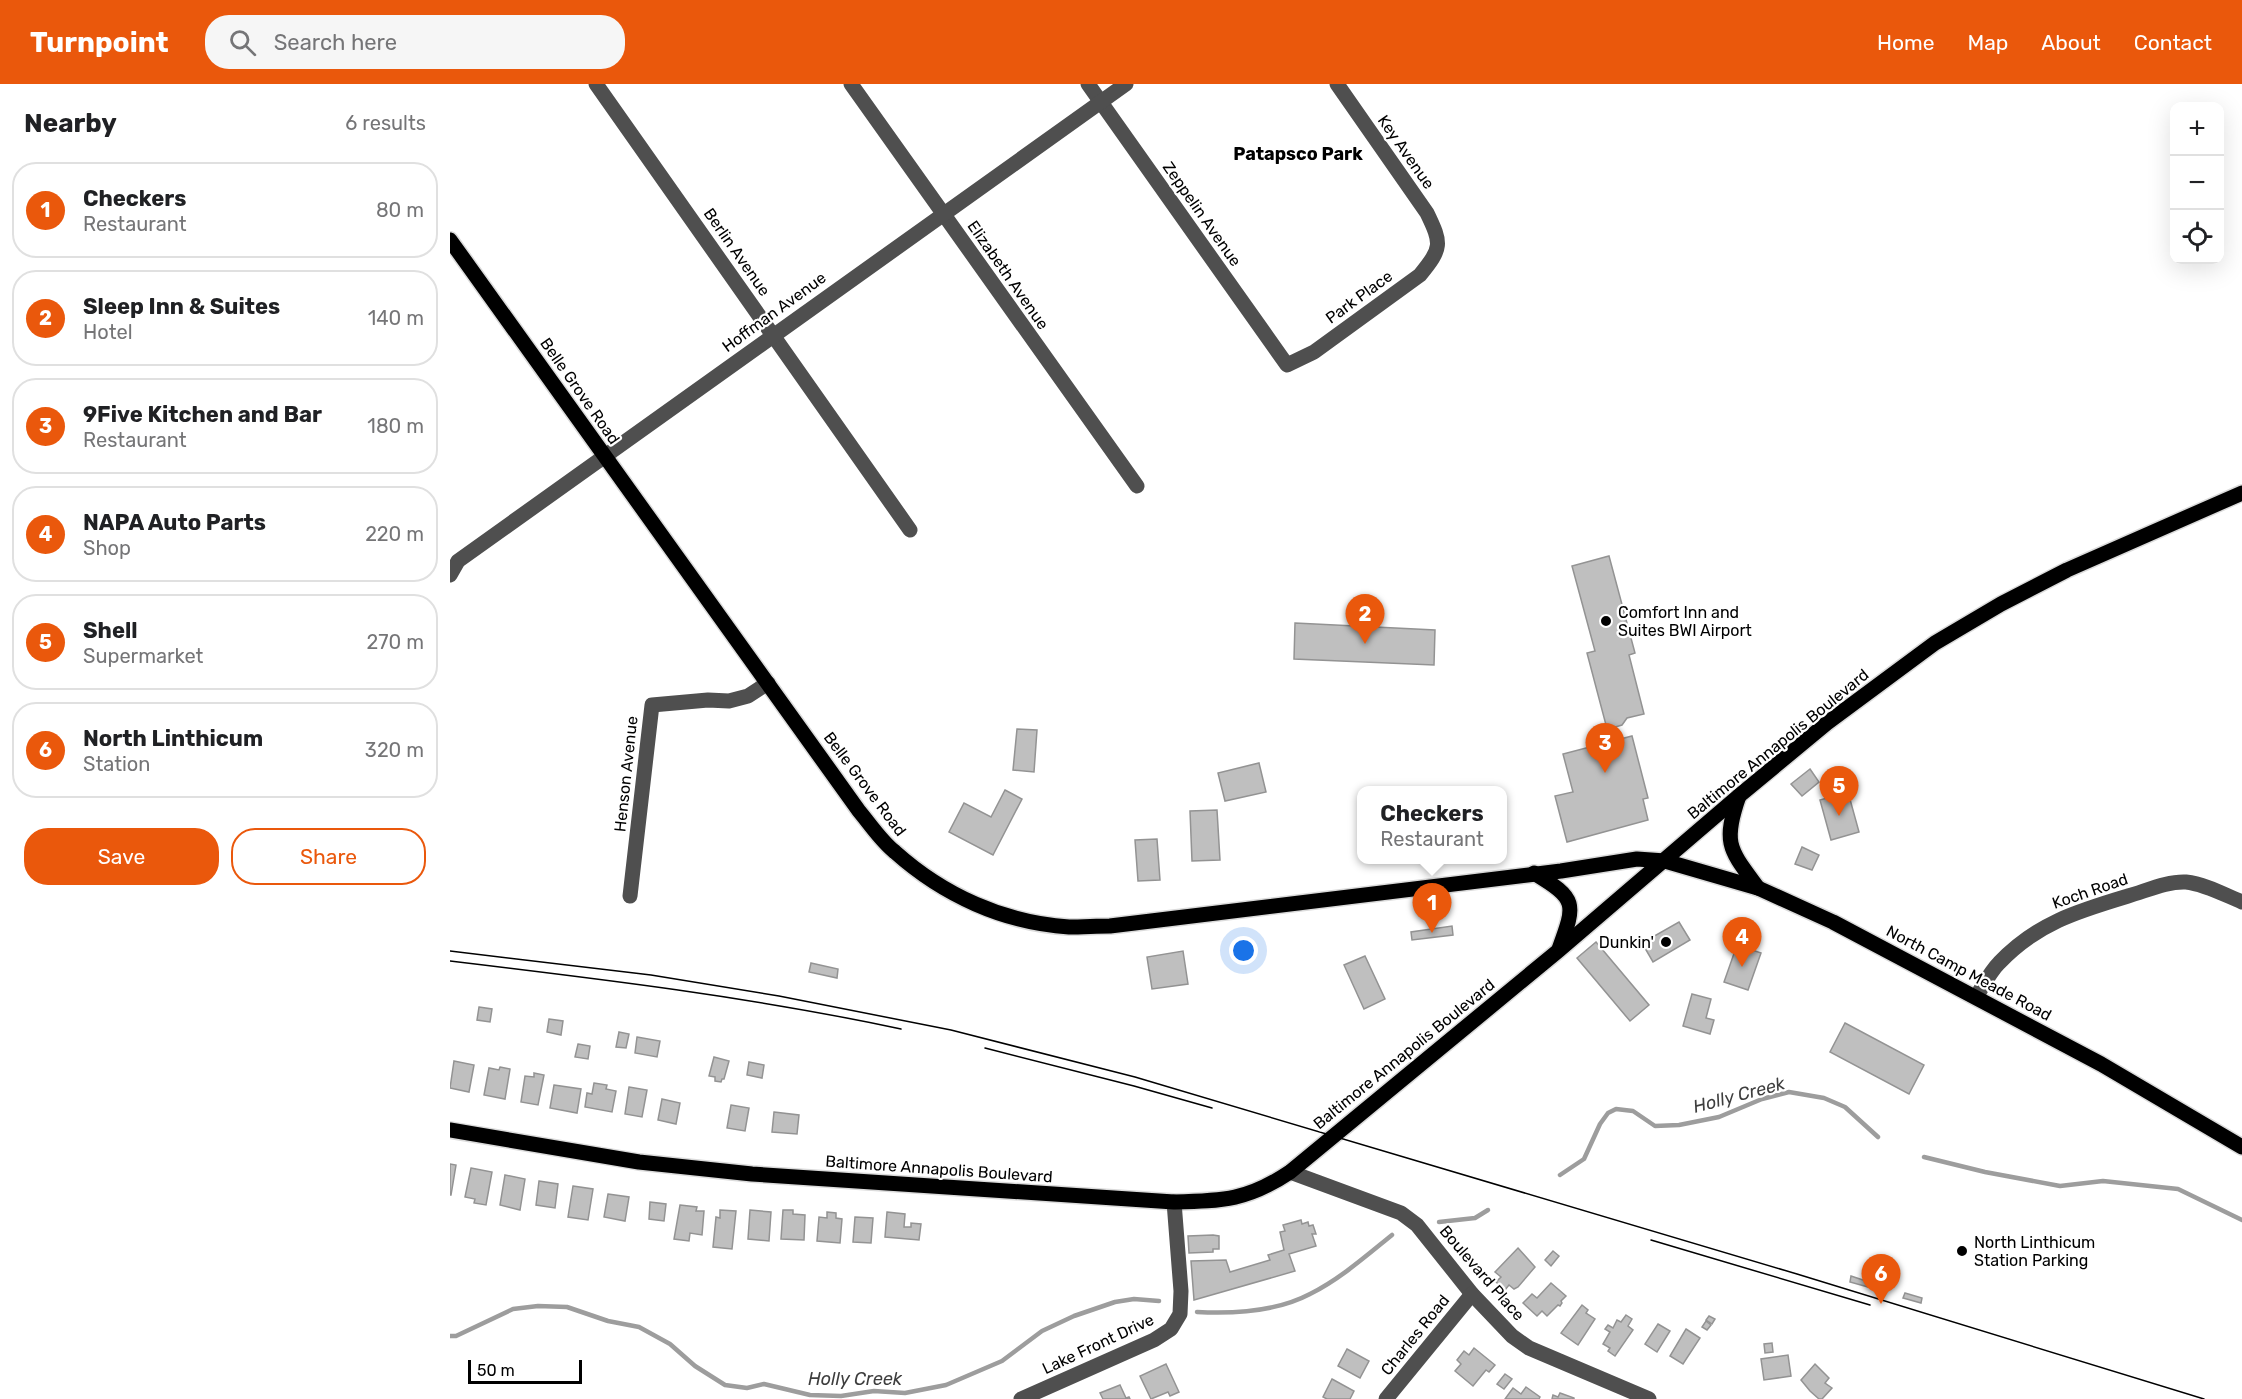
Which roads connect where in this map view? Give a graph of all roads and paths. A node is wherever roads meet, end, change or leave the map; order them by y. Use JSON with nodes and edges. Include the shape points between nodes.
{"nodes":[{"id":1,"x":596,"y":84,"type":"edge"},
{"id":2,"x":851,"y":84,"type":"edge"},
{"id":3,"x":1088,"y":84,"type":"edge"},
{"id":4,"x":1126,"y":84,"type":"edge"},
{"id":5,"x":1336,"y":84,"type":"edge"},
{"id":6,"x":1101,"y":102,"type":"junction"},
{"id":7,"x":943,"y":213,"type":"junction"},
{"id":8,"x":450,"y":240,"type":"edge"},
{"id":9,"x":1439,"y":245,"type":"joint"},
{"id":10,"x":773,"y":335,"type":"junction"},
{"id":11,"x":1287,"y":365,"type":"joint"},
{"id":12,"x":604,"y":456,"type":"junction"},
{"id":13,"x":1137,"y":486,"type":"dead end"},
{"id":14,"x":2242,"y":493,"type":"edge"},
{"id":15,"x":910,"y":530,"type":"dead end"},
{"id":16,"x":450,"y":575,"type":"edge"},
{"id":17,"x":768,"y":683,"type":"junction"},
{"id":18,"x":1740,"y":795,"type":"junction"},
{"id":19,"x":1665,"y":861,"type":"junction"},
{"id":20,"x":1534,"y":873,"type":"junction"},
{"id":21,"x":1758,"y":888,"type":"junction"},
{"id":22,"x":630,"y":896,"type":"dead end"},
{"id":23,"x":2242,"y":902,"type":"edge"},
{"id":24,"x":1558,"y":951,"type":"junction"},
{"id":25,"x":1976,"y":997,"type":"junction"},
{"id":26,"x":450,"y":1130,"type":"edge"},
{"id":27,"x":2242,"y":1147,"type":"edge"},
{"id":28,"x":1290,"y":1172,"type":"junction"},
{"id":29,"x":1174,"y":1202,"type":"junction"},
{"id":30,"x":1472,"y":1294,"type":"junction"},
{"id":31,"x":1021,"y":1399,"type":"edge"},
{"id":32,"x":1386,"y":1399,"type":"edge"},
{"id":33,"x":1649,"y":1399,"type":"edge"}],
"edges":[{"from":1,"to":10,"type":"street","name":"Berlin Avenue"},
{"from":2,"to":7,"type":"street","name":"Elizabeth Avenue"},
{"from":3,"to":6,"type":"street","name":"Zeppelin Avenue"},
{"from":4,"to":6,"type":"street","name":"Hoffman Avenue"},
{"from":5,"to":9,"type":"street","name":"Key Avenue","via":[[1427,213]]},
{"from":6,"to":7,"type":"street","name":"Hoffman Avenue"},
{"from":6,"to":11,"type":"street","name":"Zeppelin Avenue"},
{"from":7,"to":10,"type":"street","name":"Hoffman Avenue"},
{"from":7,"to":13,"type":"street","name":"Elizabeth Avenue"},
{"from":8,"to":12,"type":"main road","name":"Belle Grove Road"},
{"from":9,"to":11,"type":"street","name":"Park Place","via":[[1420,275],[1314,352]]},
{"from":10,"to":12,"type":"street","name":"Hoffman Avenue"},
{"from":10,"to":15,"type":"street","name":"Berlin Avenue"},
{"from":12,"to":16,"type":"street","name":"Hoffman Avenue","via":[[458,561]]},
{"from":12,"to":17,"type":"main road","name":"Belle Grove Road"},
{"from":14,"to":18,"type":"main road","name":"Baltimore Annapolis Boulevard","via":[[2067,570],[1935,643],[1827,723]]},
{"from":17,"to":20,"type":"main road","name":"Belle Grove Road","via":[[859,811],[893,851],[963,899],[1031,921],[1068,927],[1110,926]]},
{"from":17,"to":22,"type":"street","name":"Henson Avenue","via":[[747,696],[729,701],[651,705]]},
{"from":18,"to":19,"type":"main road","name":"Baltimore Annapolis Boulevard"},
{"from":18,"to":21,"type":"main road","via":[[1730,821],[1729,837],[1733,852]]},
{"from":19,"to":20,"type":"main road","name":"Belle Grove Road","via":[[1637,859]]},
{"from":19,"to":21,"type":"main road","name":"North Camp Meade Road"},
{"from":19,"to":24,"type":"main road","name":"Baltimore Annapolis Boulevard"},
{"from":20,"to":24,"type":"main road","via":[[1559,888],[1567,898],[1569,923]]},
{"from":21,"to":25,"type":"main road","name":"North Camp Meade Road","via":[[1833,922]]},
{"from":23,"to":25,"type":"street","name":"Koch Road","via":[[2186,882],[2074,912],[2021,943],[1998,964]]},
{"from":24,"to":28,"type":"main road","name":"Baltimore Annapolis Boulevard"},
{"from":25,"to":27,"type":"main road","name":"North Camp Meade Road","via":[[2101,1064]]},
{"from":26,"to":29,"type":"main road","name":"Baltimore Annapolis Boulevard","via":[[639,1162],[752,1174]]},
{"from":28,"to":29,"type":"main road","name":"Baltimore Annapolis Boulevard","via":[[1243,1197]]},
{"from":28,"to":30,"type":"street","name":"Boulevard Place","via":[[1401,1213],[1417,1225]]},
{"from":29,"to":31,"type":"street","name":"Lake Front Drive","via":[[1181,1291],[1180,1314],[1171,1329]]},
{"from":30,"to":32,"type":"street","name":"Charles Road"},
{"from":30,"to":33,"type":"street","name":"Boulevard Place","via":[[1529,1348]]}]}
